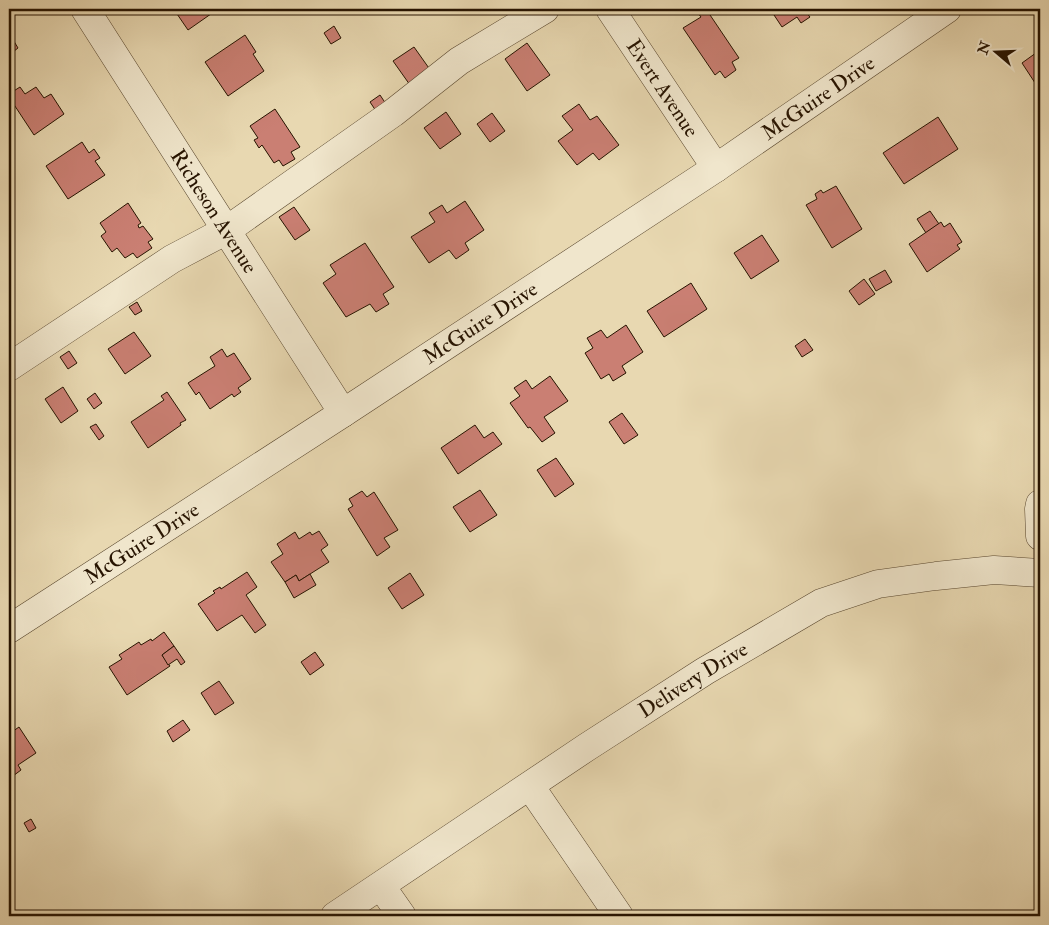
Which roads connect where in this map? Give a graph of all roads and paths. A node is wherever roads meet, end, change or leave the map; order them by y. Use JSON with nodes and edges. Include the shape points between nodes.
{"nodes":[{"id":1,"x":85,"y":9,"type":"edge"},
{"id":2,"x":545,"y":9,"type":"edge"},
{"id":3,"x":610,"y":9,"type":"edge"},
{"id":4,"x":948,"y":9,"type":"edge"},
{"id":5,"x":716,"y":168,"type":"junction"},
{"id":6,"x":226,"y":230,"type":"junction"},
{"id":7,"x":9,"y":367,"type":"edge"},
{"id":8,"x":343,"y":413,"type":"junction"},
{"id":9,"x":1040,"y":504,"type":"edge"},
{"id":10,"x":1040,"y":536,"type":"edge"},
{"id":11,"x":1040,"y":573,"type":"edge"},
{"id":12,"x":9,"y":629,"type":"edge"},
{"id":13,"x":530,"y":786,"type":"junction"},
{"id":14,"x":381,"y":886,"type":"junction"},
{"id":15,"x":335,"y":916,"type":"edge"},
{"id":16,"x":402,"y":916,"type":"edge"},
{"id":17,"x":619,"y":916,"type":"edge"}],
"edges":[{"from":1,"to":6,"type":"street","name":"Richeson Avenue"},
{"from":2,"to":6,"type":"street","via":[[459,61],[393,113]]},
{"from":3,"to":5,"type":"street","name":"Evert Avenue"},
{"from":4,"to":5,"type":"street","name":"McGuire Drive"},
{"from":5,"to":8,"type":"street","name":"McGuire Drive"},
{"from":6,"to":7,"type":"street","via":[[172,259]]},
{"from":6,"to":8,"type":"street","name":"Richeson Avenue"},
{"from":8,"to":12,"type":"street","name":"McGuire Drive"},
{"from":9,"to":10,"type":"street"},
{"from":11,"to":13,"type":"street","name":"Delivery Drive","via":[[994,570],[936,576],[878,584],[821,602],[705,671]]},
{"from":13,"to":14,"type":"street","name":"Delivery Drive"},
{"from":13,"to":17,"type":"street"},
{"from":14,"to":15,"type":"street","name":"Delivery Drive"},
{"from":14,"to":16,"type":"street"}]}
